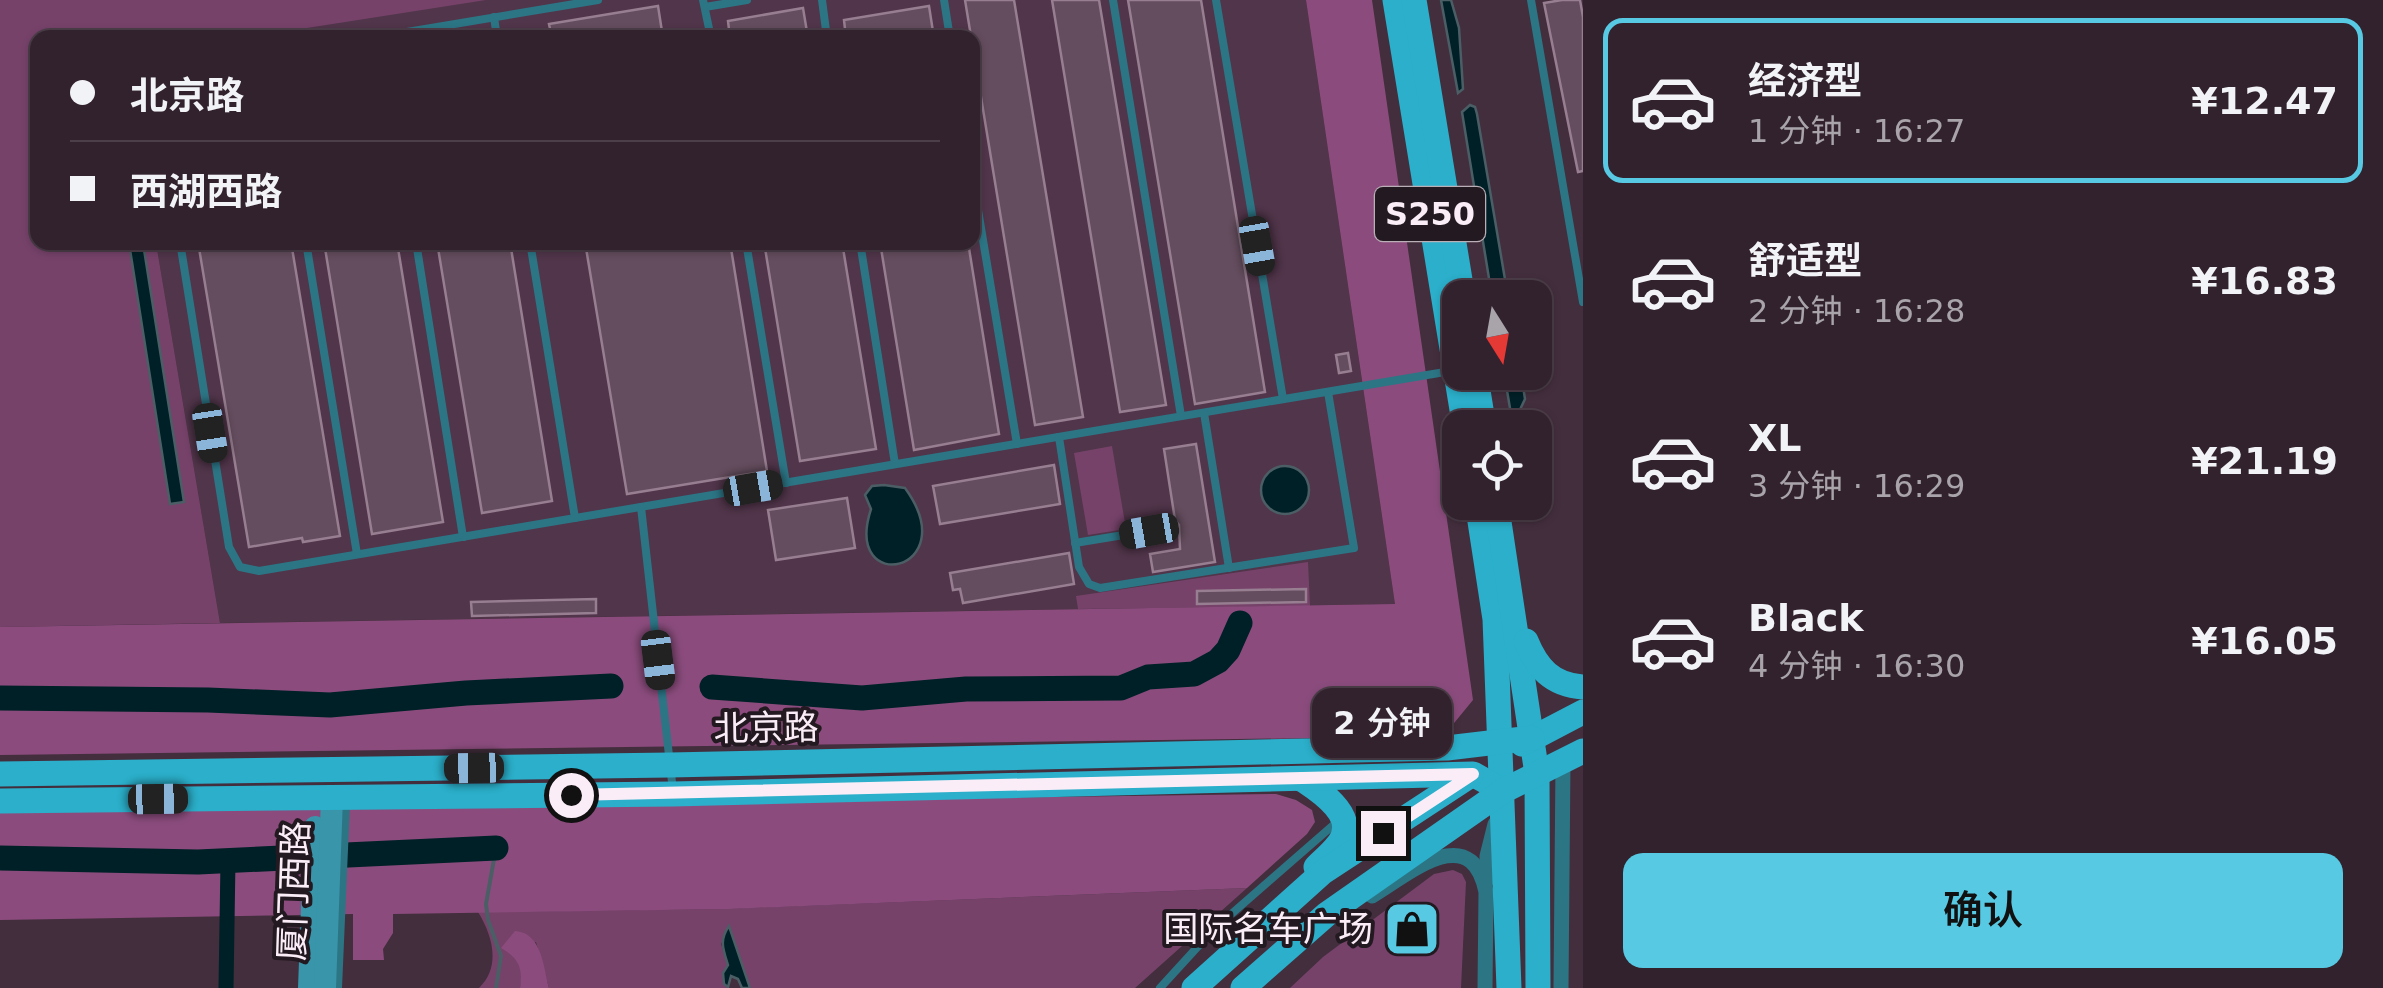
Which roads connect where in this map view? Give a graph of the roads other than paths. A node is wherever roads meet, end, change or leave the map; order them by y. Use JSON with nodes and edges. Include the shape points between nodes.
{"nodes":[{"id":1,"x":598,"y":0,"type":"edge"},
{"id":2,"x":746,"y":0,"type":"edge"},
{"id":3,"x":822,"y":0,"type":"edge"},
{"id":4,"x":944,"y":0,"type":"edge"},
{"id":5,"x":1113,"y":0,"type":"edge"},
{"id":6,"x":1216,"y":0,"type":"edge"},
{"id":7,"x":1395,"y":0,"type":"edge"},
{"id":8,"x":1414,"y":0,"type":"edge"},
{"id":9,"x":1530,"y":0,"type":"edge"},
{"id":10,"x":704,"y":3,"type":"edge"},
{"id":11,"x":494,"y":17,"type":"junction"},
{"id":12,"x":421,"y":30,"type":"edge"},
{"id":13,"x":496,"y":30,"type":"edge"},
{"id":14,"x":710,"y":30,"type":"edge"},
{"id":15,"x":827,"y":30,"type":"edge"},
{"id":16,"x":949,"y":30,"type":"edge"},
{"id":17,"x":980,"y":222,"type":"edge"},
{"id":18,"x":1583,"y":238,"type":"edge"},
{"id":19,"x":1572,"y":240,"type":"junction"},
{"id":20,"x":181,"y":250,"type":"edge"},
{"id":21,"x":307,"y":250,"type":"edge"},
{"id":22,"x":417,"y":250,"type":"edge"},
{"id":23,"x":531,"y":250,"type":"edge"},
{"id":24,"x":747,"y":250,"type":"edge"},
{"id":25,"x":861,"y":250,"type":"edge"},
{"id":26,"x":1448,"y":280,"type":"edge"},
{"id":27,"x":1460,"y":280,"type":"edge"},
{"id":28,"x":1583,"y":302,"type":"edge"},
{"id":29,"x":1442,"y":375,"type":"edge"},
{"id":30,"x":1328,"y":392,"type":"junction"},
{"id":31,"x":1283,"y":400,"type":"junction"},
{"id":32,"x":1204,"y":413,"type":"junction"},
{"id":33,"x":1181,"y":416,"type":"junction"},
{"id":34,"x":1059,"y":437,"type":"junction"},
{"id":35,"x":1017,"y":444,"type":"junction"},
{"id":36,"x":895,"y":464,"type":"junction"},
{"id":37,"x":786,"y":483,"type":"junction"},
{"id":38,"x":641,"y":507,"type":"junction"},
{"id":39,"x":575,"y":518,"type":"junction"},
{"id":40,"x":1480,"y":520,"type":"edge"},
{"id":41,"x":1499,"y":520,"type":"edge"},
{"id":42,"x":1172,"y":527,"type":"dead end"},
{"id":43,"x":463,"y":536,"type":"junction"},
{"id":44,"x":1075,"y":544,"type":"junction"},
{"id":45,"x":357,"y":554,"type":"junction"},
{"id":46,"x":1229,"y":568,"type":"junction"},
{"id":47,"x":1514,"y":612,"type":"junction"},
{"id":48,"x":1508,"y":649,"type":"junction"},
{"id":49,"x":1576,"y":681,"type":"edge"},
{"id":50,"x":1583,"y":712,"type":"edge"},
{"id":51,"x":1532,"y":738,"type":"junction"},
{"id":52,"x":1501,"y":748,"type":"junction"},
{"id":53,"x":1573,"y":756,"type":"edge"},
{"id":54,"x":670,"y":765,"type":"junction"},
{"id":55,"x":0,"y":774,"type":"edge"},
{"id":56,"x":1473,"y":774,"type":"junction"},
{"id":57,"x":1537,"y":774,"type":"junction"},
{"id":58,"x":1303,"y":780,"type":"junction"},
{"id":59,"x":1503,"y":791,"type":"junction"},
{"id":60,"x":673,"y":794,"type":"junction"},
{"id":61,"x":332,"y":797,"type":"junction"},
{"id":62,"x":0,"y":801,"type":"edge"},
{"id":63,"x":1342,"y":818,"type":"junction"},
{"id":64,"x":1539,"y":886,"type":"junction"},
{"id":65,"x":327,"y":889,"type":"junction"},
{"id":66,"x":1496,"y":890,"type":"junction"},
{"id":67,"x":1289,"y":902,"type":"junction"},
{"id":68,"x":1326,"y":914,"type":"junction"},
{"id":69,"x":309,"y":988,"type":"edge"},
{"id":70,"x":325,"y":988,"type":"edge"},
{"id":71,"x":338,"y":988,"type":"edge"},
{"id":72,"x":1160,"y":988,"type":"edge"},
{"id":73,"x":1194,"y":988,"type":"edge"},
{"id":74,"x":1243,"y":988,"type":"edge"},
{"id":75,"x":1486,"y":988,"type":"edge"},
{"id":76,"x":1509,"y":988,"type":"edge"},
{"id":77,"x":1538,"y":988,"type":"edge"},
{"id":78,"x":1561,"y":988,"type":"edge"}],
"edges":[{"from":1,"to":11,"type":"lane"},
{"from":2,"to":10,"type":"lane"},
{"from":3,"to":15,"type":"lane"},
{"from":4,"to":16,"type":"lane"},
{"from":5,"to":33,"type":"lane"},
{"from":6,"to":31,"type":"lane"},
{"from":7,"to":26,"type":"main road","number":"S250"},
{"from":8,"to":27,"type":"main road","number":"S250"},
{"from":9,"to":19,"type":"lane"},
{"from":10,"to":14,"type":"lane"},
{"from":11,"to":12,"type":"lane"},
{"from":11,"to":13,"type":"lane"},
{"from":17,"to":35,"type":"lane"},
{"from":18,"to":19,"type":"lane"},
{"from":19,"to":28,"type":"lane"},
{"from":20,"to":45,"type":"lane","via":[[228,547],[240,567],[258,571]]},
{"from":21,"to":45,"type":"lane"},
{"from":22,"to":43,"type":"lane"},
{"from":23,"to":39,"type":"lane"},
{"from":24,"to":37,"type":"lane"},
{"from":25,"to":36,"type":"lane"},
{"from":29,"to":30,"type":"lane"},
{"from":30,"to":31,"type":"lane"},
{"from":30,"to":46,"type":"lane","via":[[1354,548]]},
{"from":31,"to":32,"type":"lane"},
{"from":32,"to":33,"type":"lane"},
{"from":32,"to":46,"type":"lane"},
{"from":33,"to":34,"type":"lane"},
{"from":34,"to":35,"type":"lane"},
{"from":34,"to":44,"type":"lane"},
{"from":35,"to":36,"type":"lane"},
{"from":36,"to":37,"type":"lane"},
{"from":37,"to":38,"type":"lane"},
{"from":38,"to":39,"type":"lane"},
{"from":38,"to":54,"type":"lane"},
{"from":39,"to":43,"type":"lane"},
{"from":40,"to":48,"type":"main road","via":[[1496,619]]},
{"from":41,"to":47,"type":"main road"},
{"from":42,"to":44,"type":"lane"},
{"from":43,"to":45,"type":"lane"},
{"from":44,"to":46,"type":"lane","via":[[1082,575],[1100,588]]},
{"from":47,"to":48,"type":"main road"},
{"from":47,"to":49,"type":"main road","via":[[1534,663]]},
{"from":48,"to":51,"type":"main road"},
{"from":48,"to":52,"type":"main road"},
{"from":50,"to":51,"type":"main road"},
{"from":51,"to":52,"type":"main road"},
{"from":51,"to":57,"type":"main road"},
{"from":52,"to":54,"type":"main road","name":"北京路"},
{"from":52,"to":56,"type":"main road"},
{"from":52,"to":59,"type":"main road"},
{"from":53,"to":57,"type":"main road"},
{"from":53,"to":78,"type":"street"},
{"from":54,"to":55,"type":"main road","name":"北京路"},
{"from":54,"to":60,"type":"lane"},
{"from":56,"to":58,"type":"main road","name":"北京路"},
{"from":56,"to":59,"type":"main road"},
{"from":56,"to":67,"type":"main road"},
{"from":57,"to":59,"type":"main road"},
{"from":57,"to":64,"type":"main road"},
{"from":58,"to":60,"type":"main road","name":"北京路"},
{"from":58,"to":63,"type":"main road","via":[[1328,797]]},
{"from":59,"to":66,"type":"main road"},
{"from":59,"to":68,"type":"main road"},
{"from":60,"to":61,"type":"main road","name":"北京路"},
{"from":61,"to":62,"type":"main road","name":"北京路"},
{"from":61,"to":65,"type":"street","name":"厦门西路"},
{"from":63,"to":67,"type":"main road","via":[[1344,836]]},
{"from":63,"to":72,"type":"lane","via":[[1213,930]]},
{"from":64,"to":66,"type":"lane"},
{"from":64,"to":77,"type":"main road"},
{"from":65,"to":69,"type":"street","name":"厦门西路"},
{"from":65,"to":70,"type":"street","name":"厦门西路"},
{"from":65,"to":71,"type":"lane"},
{"from":66,"to":68,"type":"street","via":[[1472,860],[1447,855]]},
{"from":66,"to":75,"type":"street"},
{"from":66,"to":76,"type":"main road"},
{"from":67,"to":73,"type":"main road"},
{"from":68,"to":74,"type":"main road"}]}
